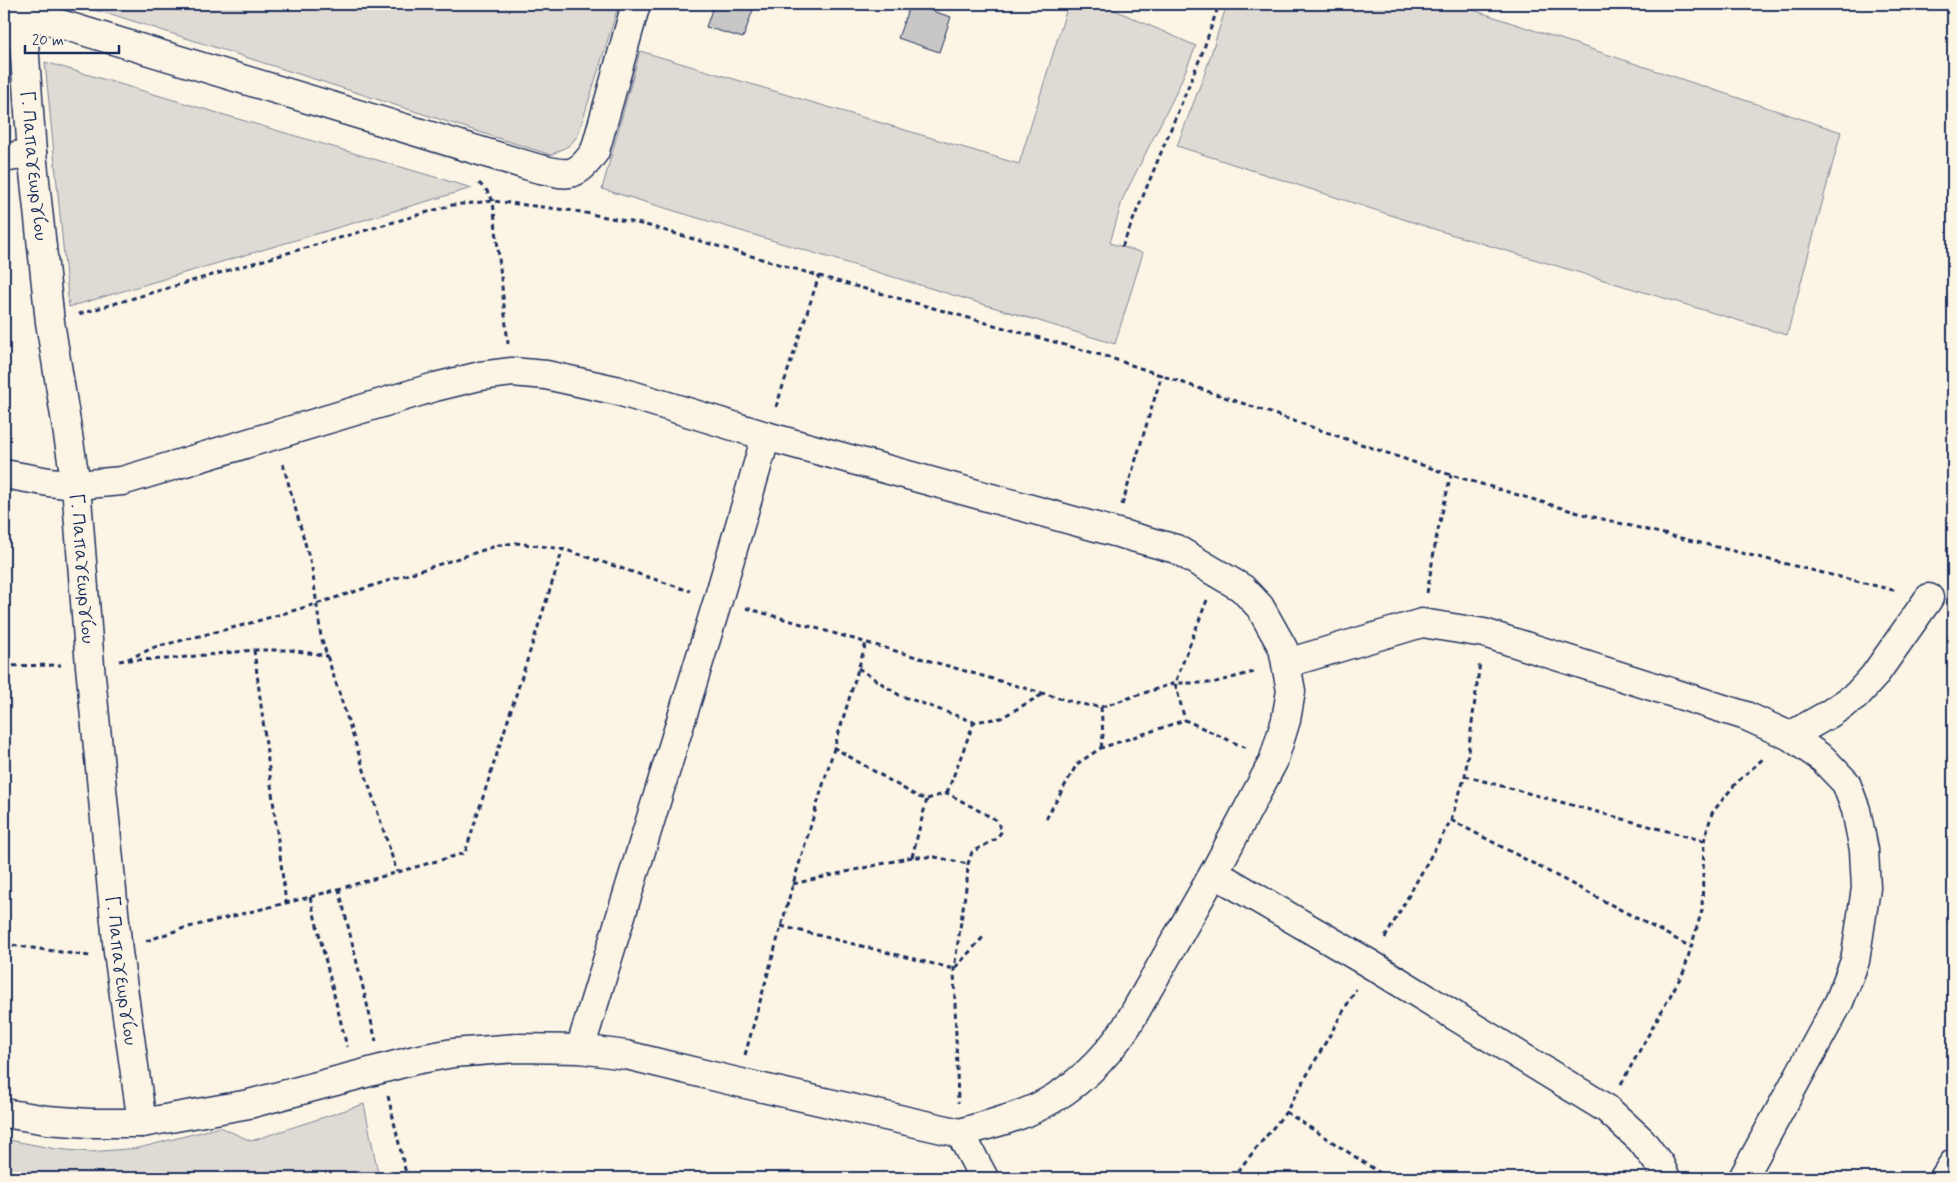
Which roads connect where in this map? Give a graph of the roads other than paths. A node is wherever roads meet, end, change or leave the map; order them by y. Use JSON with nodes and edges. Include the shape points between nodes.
{"nodes":[{"id":1,"x":636,"y":4,"type":"edge"},
{"id":2,"x":17,"y":8,"type":"edge"},
{"id":3,"x":32,"y":154,"type":"junction"},
{"id":4,"x":4,"y":158,"type":"edge"},
{"id":5,"x":766,"y":436,"type":"junction"},
{"id":6,"x":4,"y":474,"type":"edge"},
{"id":7,"x":76,"y":485,"type":"junction"},
{"id":8,"x":1929,"y":598,"type":"road end"},
{"id":9,"x":1288,"y":663,"type":"junction"},
{"id":10,"x":1790,"y":736,"type":"junction"},
{"id":11,"x":1214,"y":874,"type":"junction"},
{"id":12,"x":580,"y":1049,"type":"junction"},
{"id":13,"x":4,"y":1113,"type":"edge"},
{"id":14,"x":142,"y":1123,"type":"junction"},
{"id":15,"x":960,"y":1133,"type":"junction"},
{"id":16,"x":1953,"y":1164,"type":"edge"},
{"id":17,"x":984,"y":1178,"type":"edge"},
{"id":18,"x":1666,"y":1178,"type":"edge"},
{"id":19,"x":1743,"y":1178,"type":"edge"},
{"id":20,"x":1944,"y":1178,"type":"edge"}],
"edges":[{"from":1,"to":2,"type":"street","via":[[595,150],[584,167],[566,175]]},
{"from":2,"to":3,"type":"street","name":"Γ. Παπαγεωργίου","via":[[24,43]]},
{"from":3,"to":4,"type":"street"},
{"from":3,"to":7,"type":"street","name":"Γ. Παπαγεωργίου","via":[[50,322]]},
{"from":5,"to":7,"type":"street","via":[[614,390],[546,375],[512,372],[435,387],[122,481]]},
{"from":5,"to":9,"type":"street","via":[[1176,549],[1242,588],[1260,607]]},
{"from":5,"to":12,"type":"street"},
{"from":6,"to":7,"type":"street"},
{"from":7,"to":14,"type":"street","name":"Γ. Παπαγεωργίου","via":[[118,952]]},
{"from":8,"to":10,"type":"street","via":[[1856,696]]},
{"from":9,"to":10,"type":"street","via":[[1422,624],[1484,632],[1746,716]]},
{"from":9,"to":11,"type":"street","via":[[1289,708],[1273,762]]},
{"from":10,"to":19,"type":"street","via":[[1823,759],[1846,783],[1856,810],[1864,850],[1866,888],[1855,961],[1839,1002]]},
{"from":11,"to":15,"type":"street","via":[[1127,1026],[1102,1058],[1063,1091],[1039,1106]]},
{"from":11,"to":18,"type":"street","via":[[1370,964],[1607,1109],[1642,1140]]},
{"from":12,"to":14,"type":"street","via":[[517,1048],[453,1053],[248,1104]]},
{"from":12,"to":15,"type":"street","via":[[626,1055]]},
{"from":13,"to":14,"type":"street","via":[[47,1120]]},
{"from":15,"to":17,"type":"street"},
{"from":16,"to":20,"type":"street"}]}
